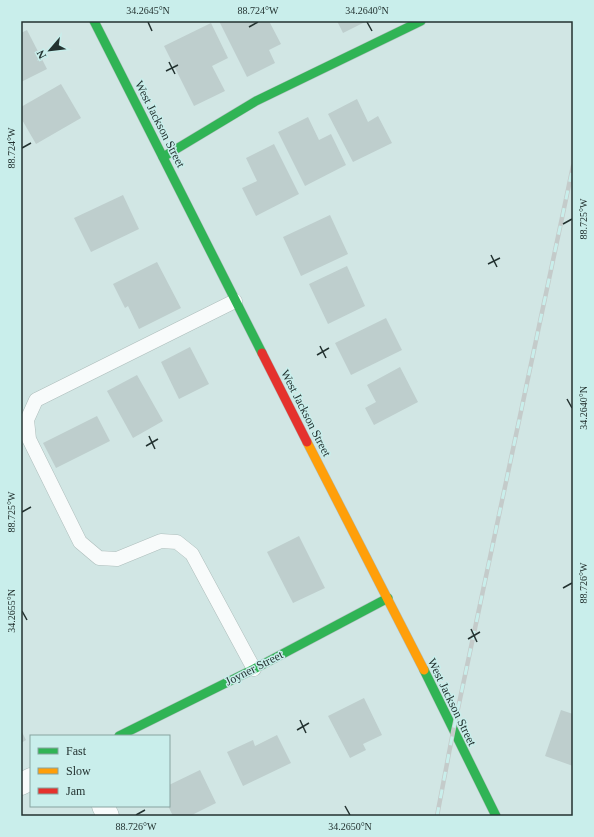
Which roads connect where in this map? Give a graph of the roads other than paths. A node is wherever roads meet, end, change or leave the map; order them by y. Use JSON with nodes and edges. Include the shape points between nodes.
{"nodes":[{"id":1,"x":94,"y":21,"type":"edge"},
{"id":2,"x":421,"y":21,"type":"edge"},
{"id":3,"x":163,"y":158,"type":"junction"},
{"id":4,"x":235,"y":301,"type":"junction"},
{"id":5,"x":388,"y":598,"type":"junction"},
{"id":6,"x":254,"y":669,"type":"junction"},
{"id":7,"x":121,"y":735,"type":"edge"},
{"id":8,"x":30,"y":780,"type":"edge"},
{"id":9,"x":21,"y":784,"type":"edge"},
{"id":10,"x":104,"y":807,"type":"edge"},
{"id":11,"x":108,"y":816,"type":"edge"},
{"id":12,"x":496,"y":816,"type":"edge"}],
"edges":[{"from":1,"to":3,"type":"street","name":"West Jackson Street"},
{"from":2,"to":3,"type":"street","via":[[256,101]]},
{"from":3,"to":4,"type":"street","name":"West Jackson Street"},
{"from":4,"to":5,"type":"street","name":"West Jackson Street"},
{"from":4,"to":6,"type":"lane","via":[[36,400],[27,420],[29,439],[80,542],[99,558],[117,559],[161,541],[177,542],[192,554]]},
{"from":5,"to":6,"type":"street","name":"Joyner Street"},
{"from":5,"to":12,"type":"street","name":"West Jackson Street"},
{"from":6,"to":7,"type":"street","name":"Joyner Street"},
{"from":8,"to":9,"type":"street"},
{"from":10,"to":11,"type":"street"}]}
